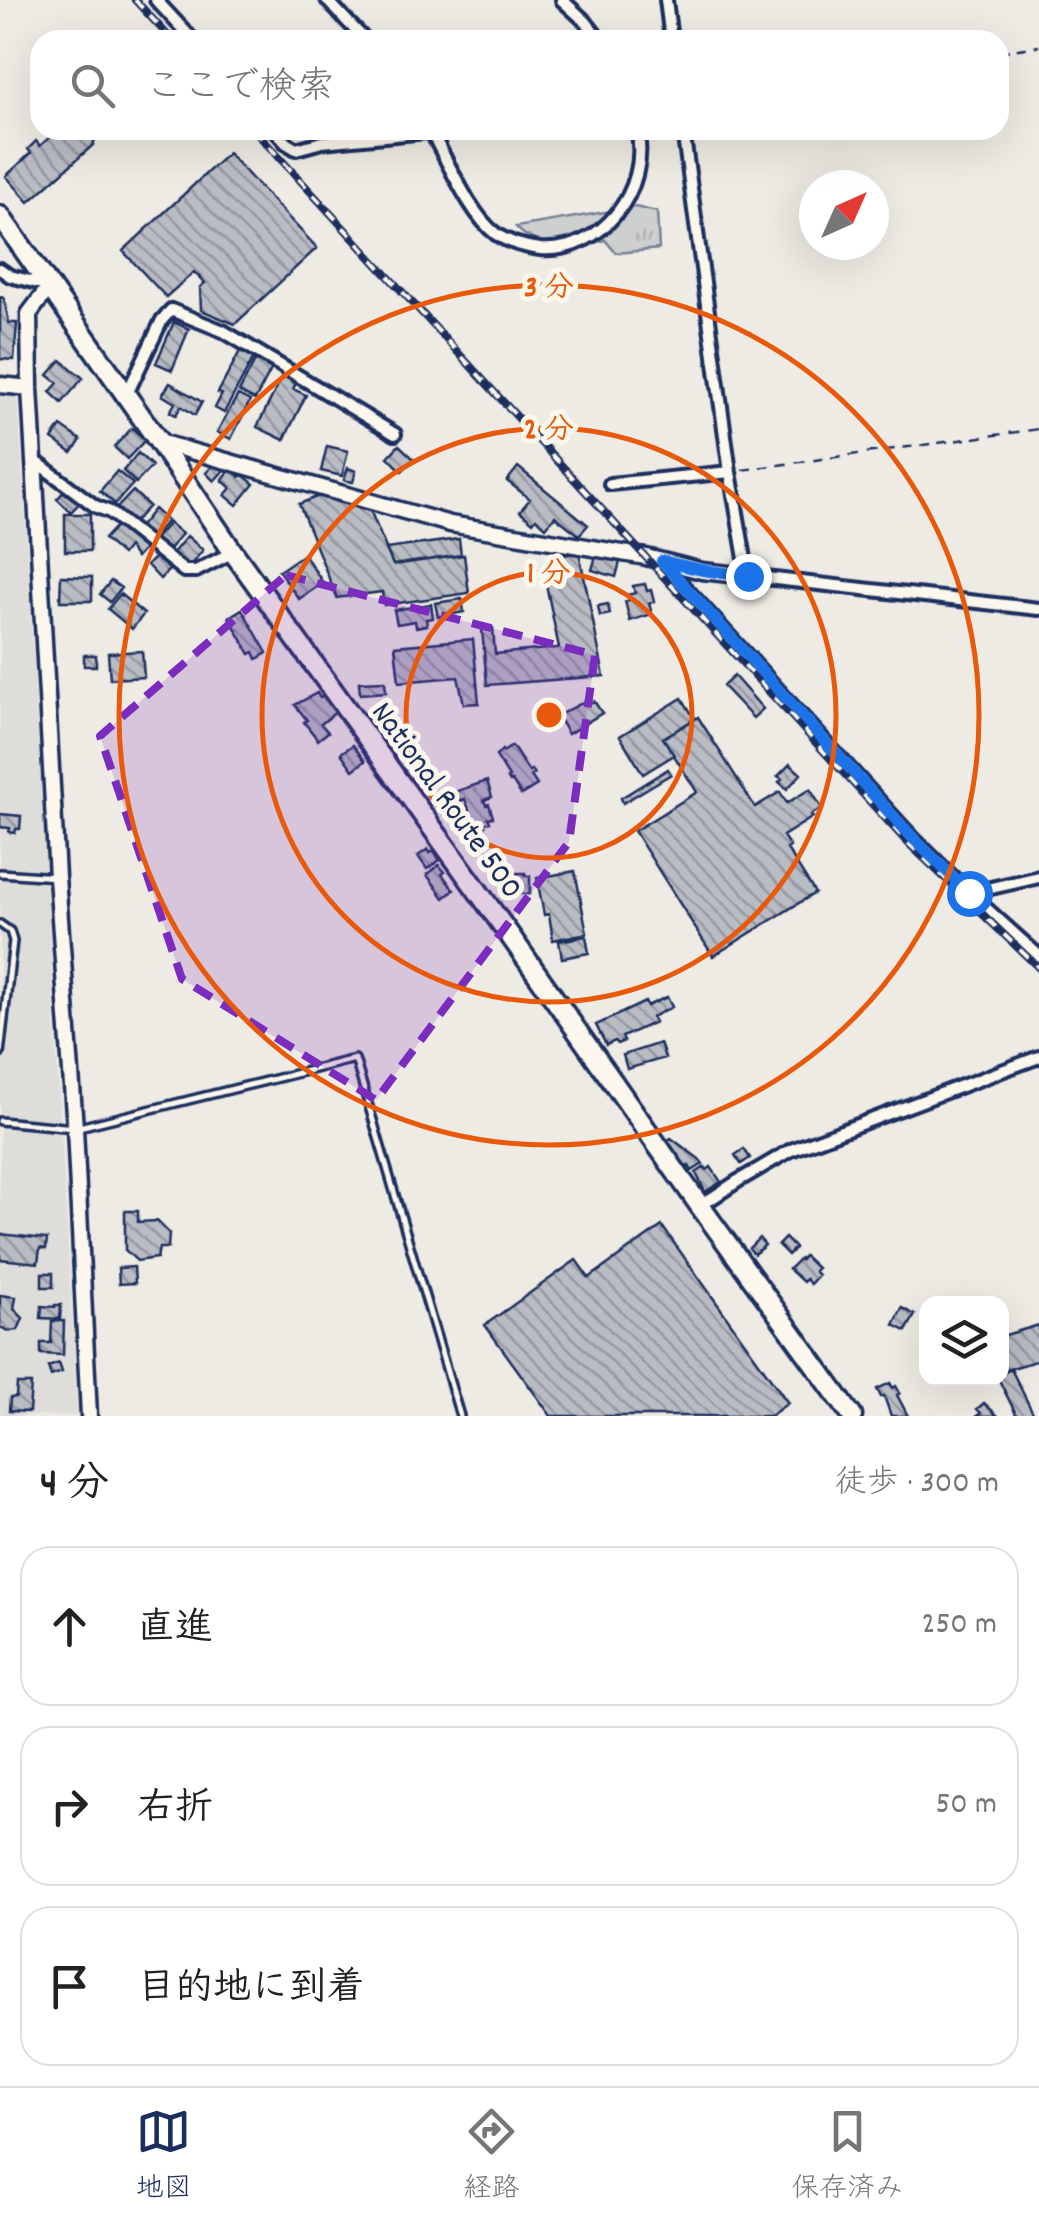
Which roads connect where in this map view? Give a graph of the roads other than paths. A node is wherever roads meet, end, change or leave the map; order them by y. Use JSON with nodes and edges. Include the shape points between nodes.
{"nodes":[{"id":1,"x":156,"y":0,"type":"edge"},
{"id":2,"x":327,"y":0,"type":"edge"},
{"id":3,"x":562,"y":0,"type":"edge"},
{"id":4,"x":666,"y":0,"type":"edge"},
{"id":5,"x":184,"y":30,"type":"edge"},
{"id":6,"x":356,"y":30,"type":"edge"},
{"id":7,"x":592,"y":30,"type":"edge"},
{"id":8,"x":670,"y":30,"type":"edge"},
{"id":9,"x":283,"y":140,"type":"edge"},
{"id":10,"x":342,"y":140,"type":"edge"},
{"id":11,"x":435,"y":140,"type":"edge"},
{"id":12,"x":637,"y":140,"type":"edge"},
{"id":13,"x":683,"y":140,"type":"edge"},
{"id":14,"x":0,"y":216,"type":"edge"},
{"id":15,"x":0,"y":269,"type":"edge"},
{"id":16,"x":50,"y":286,"type":"junction"},
{"id":17,"x":0,"y":385,"type":"edge"},
{"id":18,"x":30,"y":388,"type":"junction"},
{"id":19,"x":126,"y":397,"type":"junction"},
{"id":20,"x":394,"y":434,"type":"dead end"},
{"id":21,"x":159,"y":442,"type":"junction"},
{"id":22,"x":34,"y":460,"type":"junction"},
{"id":23,"x":730,"y":472,"type":"junction"},
{"id":24,"x":610,"y":484,"type":"dead end"},
{"id":25,"x":233,"y":552,"type":"junction"},
{"id":26,"x":662,"y":561,"type":"junction"},
{"id":27,"x":748,"y":576,"type":"junction"},
{"id":28,"x":1039,"y":610,"type":"edge"},
{"id":29,"x":0,"y":873,"type":"edge"},
{"id":30,"x":57,"y":877,"type":"junction"},
{"id":31,"x":1039,"y":877,"type":"edge"},
{"id":32,"x":969,"y":893,"type":"junction"},
{"id":33,"x":0,"y":924,"type":"edge"},
{"id":34,"x":1039,"y":956,"type":"edge"},
{"id":35,"x":0,"y":1054,"type":"edge"},
{"id":36,"x":1039,"y":1057,"type":"edge"},
{"id":37,"x":0,"y":1121,"type":"edge"},
{"id":38,"x":75,"y":1128,"type":"junction"},
{"id":39,"x":700,"y":1206,"type":"junction"},
{"id":40,"x":89,"y":1416,"type":"edge"},
{"id":41,"x":460,"y":1416,"type":"edge"},
{"id":42,"x":852,"y":1416,"type":"edge"}],
"edges":[{"from":1,"to":5,"type":"street"},
{"from":2,"to":6,"type":"street"},
{"from":3,"to":7,"type":"street"},
{"from":4,"to":8,"type":"street"},
{"from":9,"to":10,"type":"street","via":[[296,149]]},
{"from":11,"to":12,"type":"street","via":[[496,234],[551,250],[589,240],[619,212],[639,162]]},
{"from":13,"to":23,"type":"street"},
{"from":14,"to":16,"type":"highway","name":"National Route 500"},
{"from":15,"to":16,"type":"street"},
{"from":16,"to":18,"type":"street","via":[[30,314]]},
{"from":16,"to":19,"type":"highway","name":"National Route 500"},
{"from":17,"to":18,"type":"street"},
{"from":18,"to":22,"type":"street"},
{"from":19,"to":20,"type":"street","via":[[171,310],[223,330]]},
{"from":19,"to":21,"type":"highway","name":"National Route 500"},
{"from":21,"to":25,"type":"highway","name":"National Route 500"},
{"from":21,"to":26,"type":"street","via":[[450,524]]},
{"from":22,"to":25,"type":"street","via":[[184,571]]},
{"from":22,"to":30,"type":"street"},
{"from":23,"to":24,"type":"street"},
{"from":23,"to":27,"type":"street"},
{"from":25,"to":39,"type":"highway","name":"National Route 500"},
{"from":26,"to":27,"type":"street"},
{"from":26,"to":32,"type":"street"},
{"from":27,"to":28,"type":"street"},
{"from":29,"to":30,"type":"lane"},
{"from":30,"to":38,"type":"street"},
{"from":31,"to":32,"type":"street"},
{"from":32,"to":34,"type":"street"},
{"from":33,"to":35,"type":"lane","via":[[14,941]]},
{"from":36,"to":39,"type":"street","via":[[791,1150]]},
{"from":37,"to":38,"type":"lane"},
{"from":38,"to":40,"type":"street"},
{"from":38,"to":41,"type":"lane","via":[[355,1058]]},
{"from":39,"to":42,"type":"highway","name":"National Route 500"}]}
